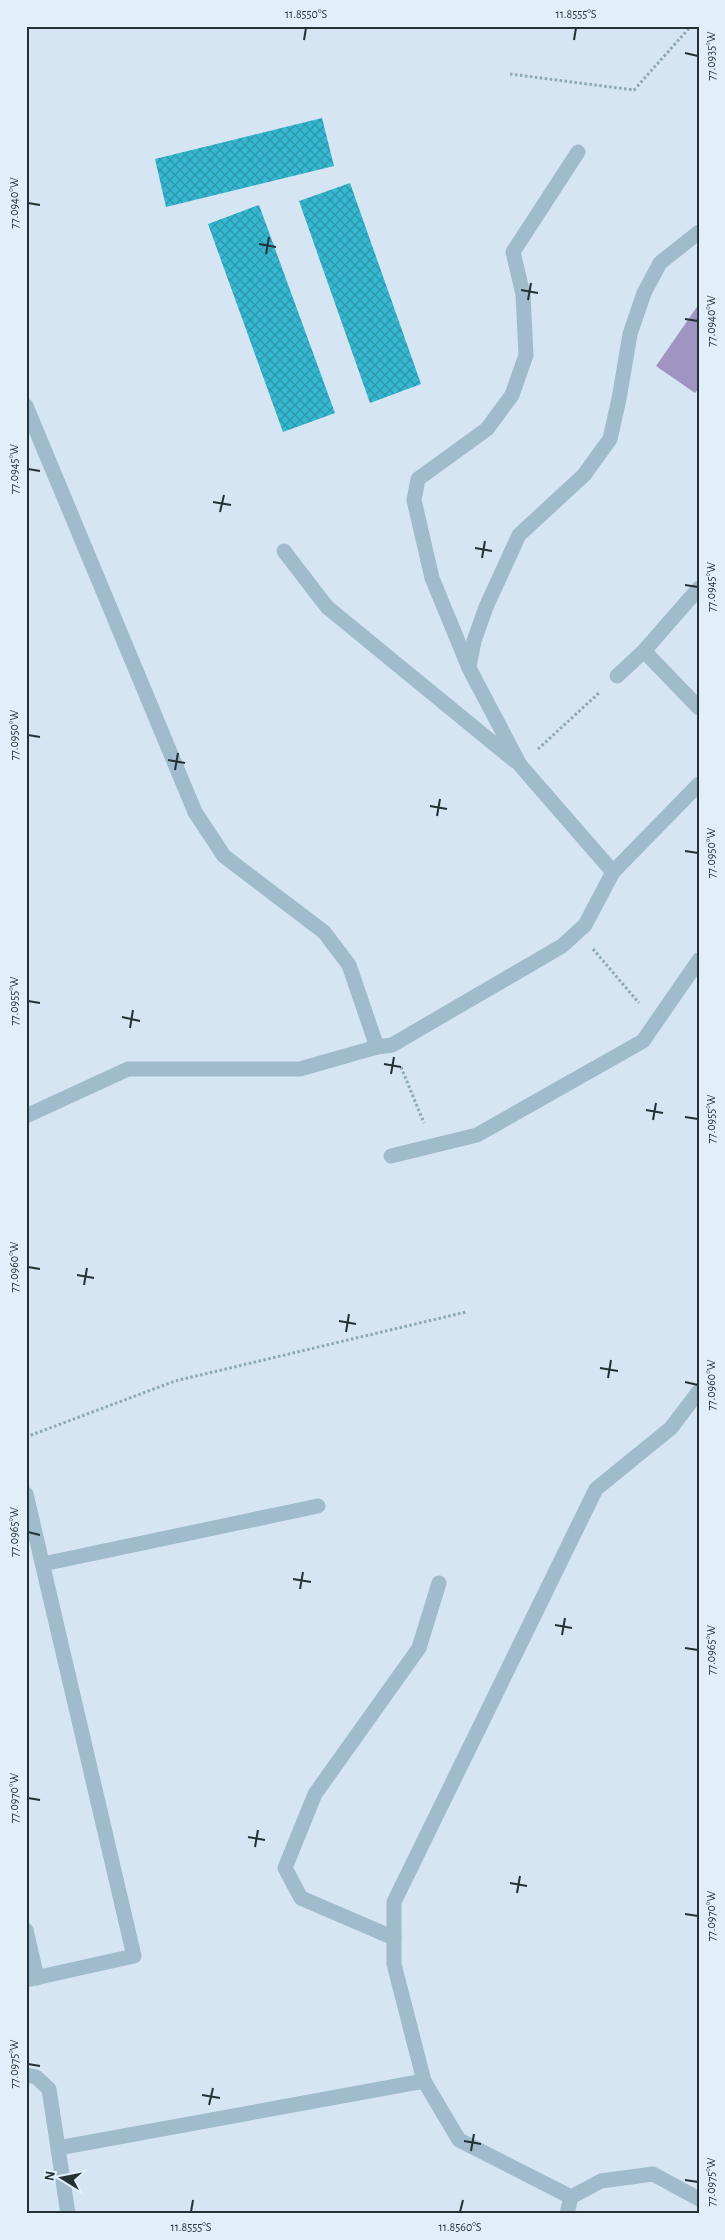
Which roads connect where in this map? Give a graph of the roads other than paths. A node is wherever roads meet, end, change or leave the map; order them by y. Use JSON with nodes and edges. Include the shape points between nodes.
{"nodes":[{"id":1,"x":578,"y":152,"type":"dead end"},
{"id":2,"x":699,"y":232,"type":"edge"},
{"id":3,"x":26,"y":406,"type":"edge"},
{"id":4,"x":284,"y":552,"type":"dead end"},
{"id":5,"x":699,"y":588,"type":"edge"},
{"id":6,"x":644,"y":651,"type":"junction"},
{"id":7,"x":469,"y":668,"type":"junction"},
{"id":8,"x":617,"y":676,"type":"road end"},
{"id":9,"x":699,"y":708,"type":"edge"},
{"id":10,"x":520,"y":765,"type":"junction"},
{"id":11,"x":699,"y":784,"type":"edge"},
{"id":12,"x":612,"y":872,"type":"junction"},
{"id":13,"x":699,"y":960,"type":"edge"},
{"id":14,"x":385,"y":1046,"type":"junction"},
{"id":15,"x":26,"y":1116,"type":"edge"},
{"id":16,"x":391,"y":1156,"type":"dead end"},
{"id":17,"x":699,"y":1392,"type":"edge"},
{"id":18,"x":26,"y":1494,"type":"edge"},
{"id":19,"x":318,"y":1506,"type":"dead end"},
{"id":20,"x":43,"y":1564,"type":"junction"},
{"id":21,"x":439,"y":1582,"type":"dead end"},
{"id":22,"x":26,"y":1930,"type":"edge"},
{"id":23,"x":394,"y":1938,"type":"junction"},
{"id":24,"x":31,"y":1979,"type":"edge"},
{"id":25,"x":26,"y":2076,"type":"edge"},
{"id":26,"x":424,"y":2081,"type":"junction"},
{"id":27,"x":58,"y":2148,"type":"junction"},
{"id":28,"x":571,"y":2197,"type":"junction"},
{"id":29,"x":699,"y":2199,"type":"edge"},
{"id":30,"x":68,"y":2214,"type":"edge"},
{"id":31,"x":567,"y":2214,"type":"edge"}],
"edges":[{"from":1,"to":7,"type":"street","via":[[512,252],[523,294],[526,355],[512,394],[487,429],[418,480],[414,500],[432,578]]},
{"from":2,"to":7,"type":"street","via":[[660,263],[644,294],[630,334],[610,439],[584,475],[519,536],[486,607]]},
{"from":3,"to":14,"type":"street","via":[[194,812],[224,856],[324,932],[349,965]]},
{"from":4,"to":10,"type":"street","via":[[327,607]]},
{"from":5,"to":6,"type":"street"},
{"from":6,"to":8,"type":"street"},
{"from":6,"to":9,"type":"street"},
{"from":7,"to":10,"type":"street"},
{"from":10,"to":12,"type":"street"},
{"from":11,"to":12,"type":"street"},
{"from":12,"to":14,"type":"street","via":[[585,925],[562,946]]},
{"from":13,"to":16,"type":"street","via":[[643,1041],[477,1135]]},
{"from":14,"to":15,"type":"street","via":[[300,1069],[128,1069]]},
{"from":17,"to":23,"type":"street","via":[[672,1428],[596,1489],[394,1902]]},
{"from":18,"to":20,"type":"street"},
{"from":19,"to":20,"type":"street"},
{"from":20,"to":24,"type":"street","via":[[134,1956]]},
{"from":21,"to":23,"type":"street","via":[[419,1648],[315,1794],[285,1868],[301,1898]]},
{"from":22,"to":24,"type":"street"},
{"from":23,"to":26,"type":"street","via":[[394,1964]]},
{"from":25,"to":27,"type":"street","via":[[36,2077],[49,2090]]},
{"from":26,"to":27,"type":"street"},
{"from":26,"to":28,"type":"street","via":[[459,2140]]},
{"from":27,"to":30,"type":"street"},
{"from":28,"to":29,"type":"street","via":[[602,2181],[653,2174]]},
{"from":28,"to":31,"type":"street"}]}
